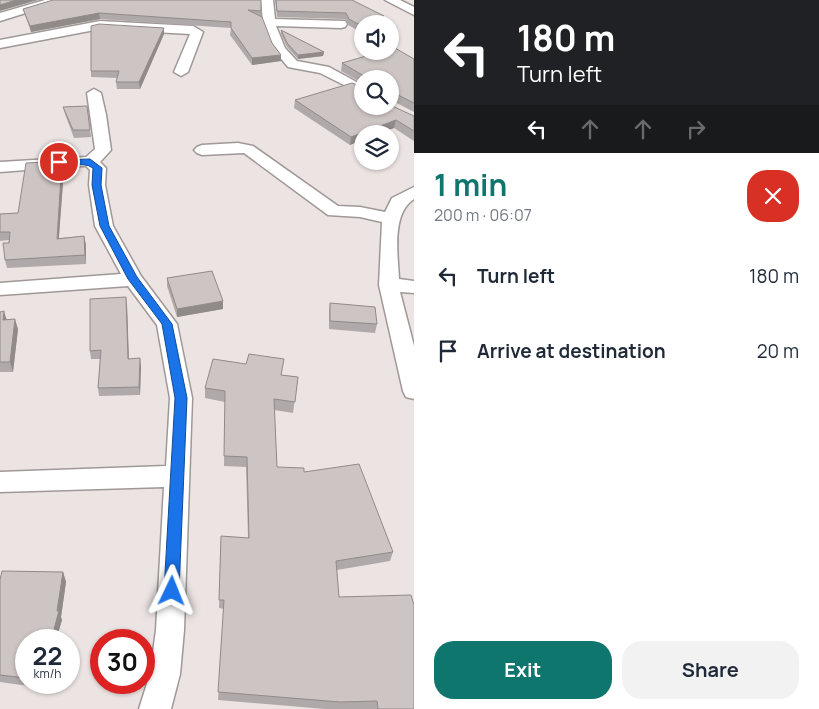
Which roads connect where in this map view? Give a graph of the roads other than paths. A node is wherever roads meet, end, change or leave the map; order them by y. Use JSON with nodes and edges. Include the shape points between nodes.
{"nodes":[{"id":1,"x":57,"y":0,"type":"edge"},
{"id":2,"x":262,"y":0,"type":"edge"},
{"id":3,"x":391,"y":0,"type":"edge"},
{"id":4,"x":414,"y":12,"type":"edge"},
{"id":5,"x":187,"y":15,"type":"edge"},
{"id":6,"x":0,"y":17,"type":"edge"},
{"id":7,"x":269,"y":22,"type":"junction"},
{"id":8,"x":342,"y":24,"type":"edge"},
{"id":9,"x":184,"y":28,"type":"junction"},
{"id":10,"x":0,"y":44,"type":"edge"},
{"id":11,"x":181,"y":72,"type":"dead end"},
{"id":12,"x":354,"y":86,"type":"edge"},
{"id":13,"x":94,"y":93,"type":"dead end"},
{"id":14,"x":202,"y":150,"type":"dead end"},
{"id":15,"x":90,"y":162,"type":"junction"},
{"id":16,"x":0,"y":167,"type":"edge"},
{"id":17,"x":414,"y":192,"type":"edge"},
{"id":18,"x":391,"y":219,"type":"junction"},
{"id":19,"x":133,"y":279,"type":"junction"},
{"id":20,"x":389,"y":286,"type":"junction"},
{"id":21,"x":414,"y":287,"type":"edge"},
{"id":22,"x":0,"y":288,"type":"edge"},
{"id":23,"x":414,"y":391,"type":"edge"},
{"id":24,"x":177,"y":476,"type":"junction"},
{"id":25,"x":0,"y":482,"type":"edge"},
{"id":26,"x":154,"y":709,"type":"edge"}],
"edges":[{"from":1,"to":6,"type":"street"},
{"from":2,"to":7,"type":"street"},
{"from":3,"to":4,"type":"street"},
{"from":5,"to":9,"type":"street"},
{"from":7,"to":8,"type":"street"},
{"from":7,"to":12,"type":"street","via":[[279,49],[293,64],[324,70]]},
{"from":9,"to":10,"type":"street","via":[[100,25]]},
{"from":9,"to":11,"type":"street","via":[[197,32]]},
{"from":13,"to":15,"type":"street","via":[[103,150]]},
{"from":14,"to":18,"type":"street","via":[[248,149],[334,211],[360,212]]},
{"from":15,"to":16,"type":"street"},
{"from":15,"to":19,"type":"street","via":[[98,168],[97,185],[104,226]]},
{"from":17,"to":18,"type":"street","via":[[398,202]]},
{"from":18,"to":20,"type":"street"},
{"from":19,"to":22,"type":"street"},
{"from":19,"to":24,"type":"street","via":[[167,324],[181,398]]},
{"from":20,"to":21,"type":"street"},
{"from":20,"to":23,"type":"street"},
{"from":24,"to":25,"type":"street"},
{"from":24,"to":26,"type":"street","via":[[170,630],[165,674]]}]}
